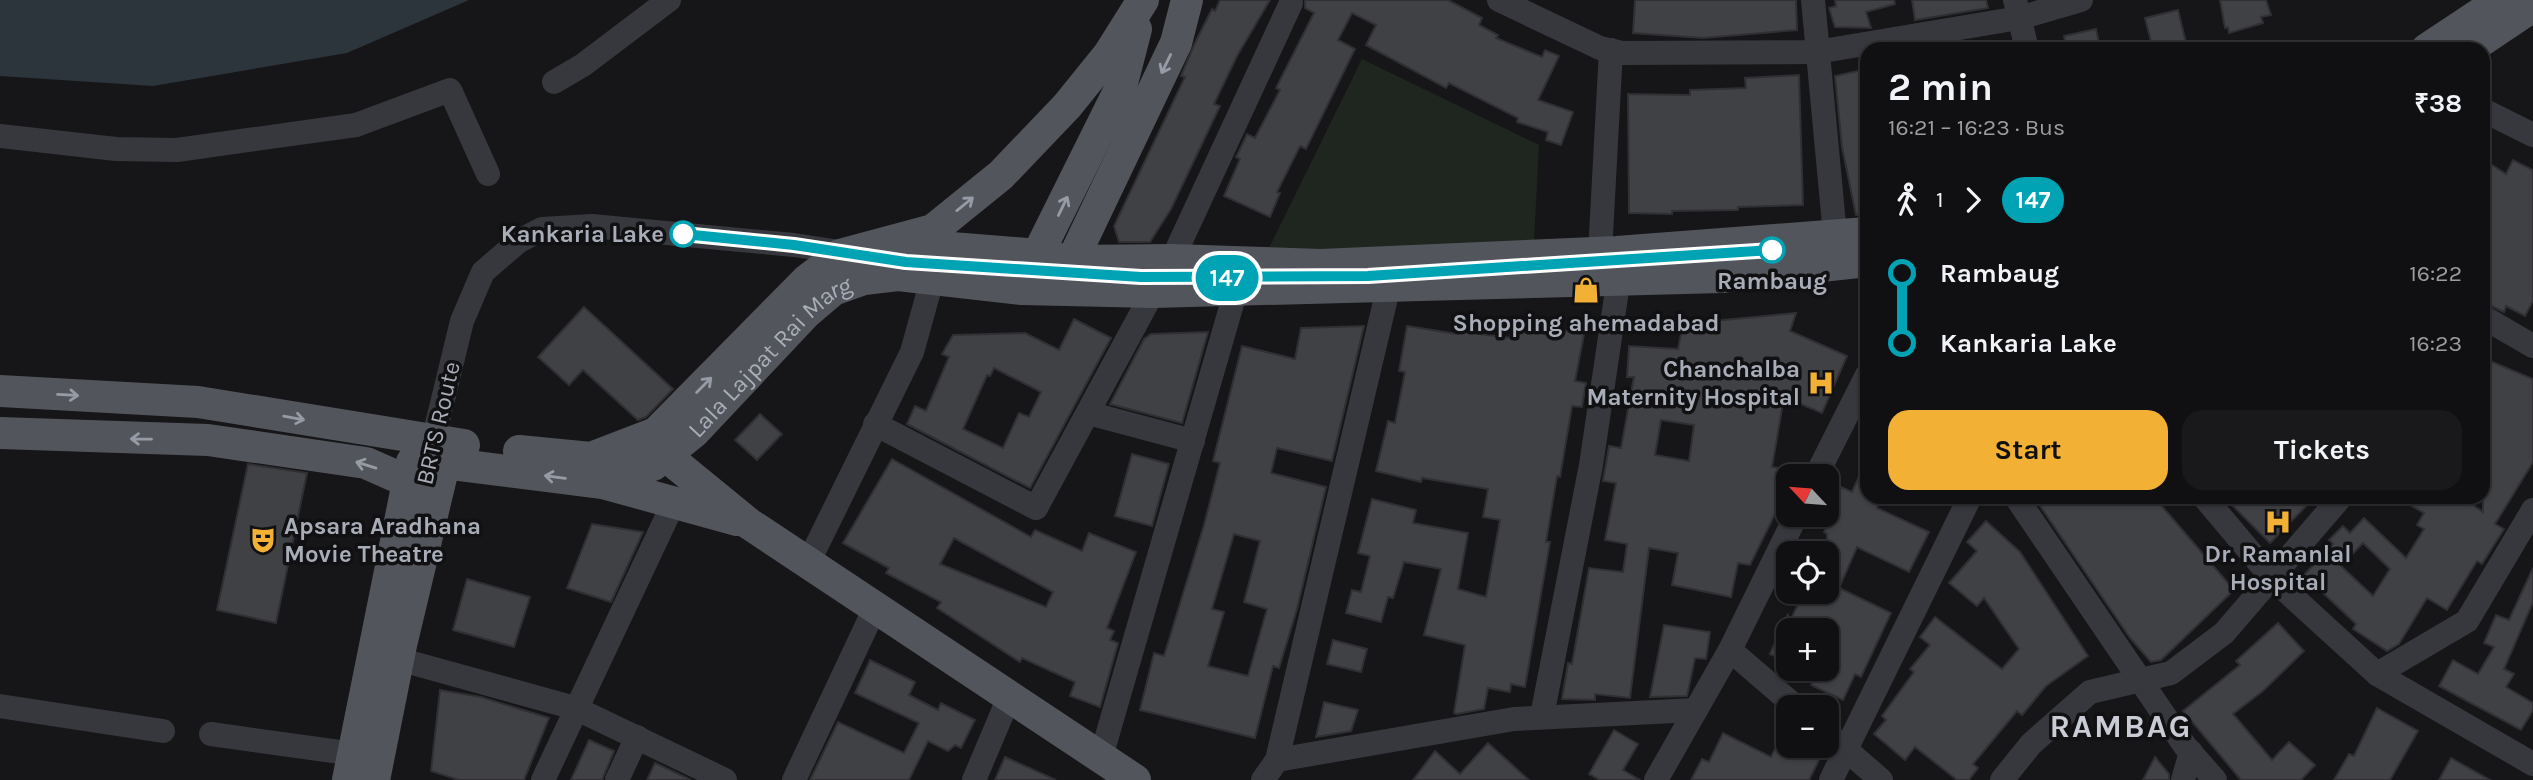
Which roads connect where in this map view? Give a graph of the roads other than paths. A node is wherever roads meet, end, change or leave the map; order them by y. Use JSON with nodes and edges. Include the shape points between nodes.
{"nodes":[{"id":1,"x":669,"y":0,"type":"edge"},
{"id":2,"x":1143,"y":0,"type":"edge"},
{"id":3,"x":1187,"y":0,"type":"edge"},
{"id":4,"x":1499,"y":0,"type":"edge"},
{"id":5,"x":1813,"y":0,"type":"edge"},
{"id":6,"x":2081,"y":0,"type":"edge"},
{"id":7,"x":2501,"y":0,"type":"edge"},
{"id":8,"x":2523,"y":0,"type":"edge"},
{"id":9,"x":1291,"y":3,"type":"dead end"},
{"id":10,"x":2533,"y":6,"type":"edge"},
{"id":11,"x":2017,"y":9,"type":"edge"},
{"id":12,"x":1864,"y":42,"type":"edge"},
{"id":13,"x":2025,"y":42,"type":"edge"},
{"id":14,"x":2438,"y":42,"type":"edge"},
{"id":15,"x":2460,"y":42,"type":"edge"},
{"id":16,"x":2479,"y":42,"type":"edge"},
{"id":17,"x":1860,"y":43,"type":"edge"},
{"id":18,"x":1611,"y":50,"type":"junction"},
{"id":19,"x":1817,"y":52,"type":"junction"},
{"id":20,"x":554,"y":82,"type":"dead end"},
{"id":21,"x":2490,"y":114,"type":"edge"},
{"id":22,"x":2533,"y":135,"type":"edge"},
{"id":23,"x":0,"y":136,"type":"edge"},
{"id":24,"x":488,"y":174,"type":"dead end"},
{"id":25,"x":1860,"y":234,"type":"edge"},
{"id":26,"x":1830,"y":238,"type":"junction"},
{"id":27,"x":1860,"y":240,"type":"edge"},
{"id":28,"x":890,"y":243,"type":"junction"},
{"id":29,"x":1600,"y":253,"type":"junction"},
{"id":30,"x":840,"y":255,"type":"junction"},
{"id":31,"x":1172,"y":260,"type":"junction"},
{"id":32,"x":1860,"y":262,"type":"edge"},
{"id":33,"x":1030,"y":272,"type":"junction"},
{"id":34,"x":1065,"y":275,"type":"junction"},
{"id":35,"x":1619,"y":277,"type":"junction"},
{"id":36,"x":932,"y":279,"type":"junction"},
{"id":37,"x":1389,"y":285,"type":"junction"},
{"id":38,"x":1236,"y":290,"type":"junction"},
{"id":39,"x":1153,"y":292,"type":"junction"},
{"id":40,"x":2490,"y":321,"type":"edge"},
{"id":41,"x":2533,"y":346,"type":"edge"},
{"id":42,"x":1860,"y":388,"type":"edge"},
{"id":43,"x":0,"y":391,"type":"edge"},
{"id":44,"x":1088,"y":413,"type":"junction"},
{"id":45,"x":875,"y":424,"type":"junction"},
{"id":46,"x":0,"y":433,"type":"edge"},
{"id":47,"x":1192,"y":441,"type":"junction"},
{"id":48,"x":661,"y":445,"type":"junction"},
{"id":49,"x":430,"y":455,"type":"junction"},
{"id":50,"x":1822,"y":464,"type":"edge"},
{"id":51,"x":603,"y":483,"type":"junction"},
{"id":52,"x":674,"y":502,"type":"junction"},
{"id":53,"x":1967,"y":504,"type":"edge"},
{"id":54,"x":2021,"y":504,"type":"edge"},
{"id":55,"x":2210,"y":504,"type":"edge"},
{"id":56,"x":2335,"y":504,"type":"edge"},
{"id":57,"x":2533,"y":510,"type":"edge"},
{"id":58,"x":748,"y":523,"type":"junction"},
{"id":59,"x":1791,"y":527,"type":"edge"},
{"id":60,"x":808,"y":563,"type":"junction"},
{"id":61,"x":2273,"y":579,"type":"junction"},
{"id":62,"x":875,"y":608,"type":"junction"},
{"id":63,"x":1730,"y":650,"type":"junction"},
{"id":64,"x":398,"y":659,"type":"junction"},
{"id":65,"x":2377,"y":674,"type":"junction"},
{"id":66,"x":2140,"y":680,"type":"junction"},
{"id":67,"x":1010,"y":695,"type":"junction"},
{"id":68,"x":1783,"y":695,"type":"edge"},
{"id":69,"x":0,"y":706,"type":"edge"},
{"id":70,"x":575,"y":708,"type":"junction"},
{"id":71,"x":1696,"y":710,"type":"junction"},
{"id":72,"x":1542,"y":716,"type":"junction"},
{"id":73,"x":163,"y":731,"type":"dead end"},
{"id":74,"x":211,"y":734,"type":"dead end"},
{"id":75,"x":637,"y":737,"type":"junction"},
{"id":76,"x":1839,"y":743,"type":"edge"},
{"id":77,"x":1847,"y":750,"type":"junction"},
{"id":78,"x":2191,"y":752,"type":"junction"},
{"id":79,"x":1101,"y":757,"type":"junction"},
{"id":80,"x":2533,"y":764,"type":"edge"},
{"id":81,"x":1270,"y":770,"type":"edge"},
{"id":82,"x":354,"y":771,"type":"edge"},
{"id":83,"x":1132,"y":779,"type":"edge"},
{"id":84,"x":374,"y":780,"type":"edge"},
{"id":85,"x":543,"y":780,"type":"edge"},
{"id":86,"x":617,"y":780,"type":"edge"},
{"id":87,"x":725,"y":780,"type":"edge"},
{"id":88,"x":794,"y":780,"type":"edge"},
{"id":89,"x":974,"y":780,"type":"edge"},
{"id":90,"x":1656,"y":780,"type":"edge"},
{"id":91,"x":1831,"y":780,"type":"edge"},
{"id":92,"x":1881,"y":780,"type":"edge"},
{"id":93,"x":2002,"y":780,"type":"edge"},
{"id":94,"x":2183,"y":780,"type":"edge"},
{"id":95,"x":2215,"y":780,"type":"edge"}],
"edges":[{"from":1,"to":20,"type":"street"},
{"from":28,"to":2,"type":"main road","one_way":true,"via":[[933,230],[1001,175],[1076,96]]},
{"from":33,"to":2,"type":"main road","one_way":true,"via":[[1121,87]]},
{"from":3,"to":34,"type":"main road","one_way":true,"via":[[1176,43]]},
{"from":4,"to":18,"type":"street"},
{"from":5,"to":19,"type":"street"},
{"from":6,"to":11,"type":"street"},
{"from":7,"to":14,"type":"main road"},
{"from":8,"to":15,"type":"street"},
{"from":9,"to":31,"type":"street"},
{"from":10,"to":16,"type":"main road"},
{"from":11,"to":12,"type":"street"},
{"from":11,"to":13,"type":"street"},
{"from":17,"to":19,"type":"street"},
{"from":18,"to":19,"type":"street"},
{"from":18,"to":29,"type":"street"},
{"from":19,"to":26,"type":"street"},
{"from":21,"to":22,"type":"street"},
{"from":23,"to":24,"type":"street","via":[[116,149],[177,150],[356,125],[450,90]]},
{"from":25,"to":26,"type":"main road","name":"Lala Lajpat Rai Marg"},
{"from":26,"to":27,"type":"street"},
{"from":26,"to":29,"type":"main road","name":"Lala Lajpat Rai Marg"},
{"from":26,"to":34,"type":"street","via":[[1679,257],[1368,276]]},
{"from":28,"to":30,"type":"main road"},
{"from":28,"to":33,"type":"main road","name":"Lala Lajpat Rai Marg"},
{"from":29,"to":31,"type":"main road","name":"Lala Lajpat Rai Marg","via":[[1321,265]]},
{"from":30,"to":33,"type":"street"},
{"from":48,"to":30,"type":"main road","one_way":true,"via":[[807,280]]},
{"from":30,"to":49,"type":"street","name":"BRTS Route","via":[[794,245],[592,226],[542,229],[519,241],[483,272],[463,321]]},
{"from":31,"to":34,"type":"main road","name":"Lala Lajpat Rai Marg"},
{"from":32,"to":35,"type":"main road","name":"Lala Lajpat Rai Marg","via":[[1722,277]]},
{"from":33,"to":34,"type":"main road","name":"Lala Lajpat Rai Marg"},
{"from":33,"to":36,"type":"main road","name":"Lala Lajpat Rai Marg"},
{"from":34,"to":39,"type":"main road","name":"Lala Lajpat Rai Marg"},
{"from":35,"to":37,"type":"main road","name":"Lala Lajpat Rai Marg"},
{"from":35,"to":72,"type":"street","via":[[1591,465]]},
{"from":36,"to":45,"type":"street","via":[[912,352]]},
{"from":36,"to":48,"type":"main road","name":"Lala Lajpat Rai Marg","via":[[898,275],[864,279],[833,290],[694,432]]},
{"from":37,"to":38,"type":"main road","name":"Lala Lajpat Rai Marg"},
{"from":37,"to":81,"type":"street"},
{"from":38,"to":39,"type":"main road","name":"Lala Lajpat Rai Marg"},
{"from":38,"to":47,"type":"street"},
{"from":39,"to":44,"type":"street"},
{"from":40,"to":41,"type":"street"},
{"from":42,"to":50,"type":"street"},
{"from":43,"to":49,"type":"main road","one_way":true,"via":[[198,402]]},
{"from":44,"to":45,"type":"street","via":[[1036,508]]},
{"from":44,"to":47,"type":"street"},
{"from":45,"to":60,"type":"street"},
{"from":49,"to":46,"type":"main road","one_way":true,"via":[[366,463],[208,440]]},
{"from":47,"to":79,"type":"street"},
{"from":48,"to":49,"type":"main road","via":[[591,458]]},
{"from":48,"to":51,"type":"main road","name":"Lala Lajpat Rai Marg","via":[[653,465]]},
{"from":48,"to":58,"type":"main road"},
{"from":51,"to":49,"type":"main road","name":"Lala Lajpat Rai Marg","one_way":true},
{"from":49,"to":64,"type":"main road"},
{"from":49,"to":82,"type":"main road"},
{"from":51,"to":52,"type":"main road"},
{"from":52,"to":58,"type":"main road"},
{"from":52,"to":70,"type":"street"},
{"from":53,"to":77,"type":"street"},
{"from":54,"to":66,"type":"street"},
{"from":55,"to":61,"type":"street"},
{"from":56,"to":61,"type":"street"},
{"from":57,"to":65,"type":"street","via":[[2468,621]]},
{"from":58,"to":60,"type":"main road"},
{"from":59,"to":63,"type":"street"},
{"from":60,"to":62,"type":"main road"},
{"from":61,"to":65,"type":"street"},
{"from":61,"to":66,"type":"street","via":[[2224,633],[2171,673]]},
{"from":62,"to":67,"type":"main road"},
{"from":62,"to":88,"type":"street"},
{"from":63,"to":68,"type":"street"},
{"from":63,"to":71,"type":"street"},
{"from":64,"to":70,"type":"street"},
{"from":64,"to":84,"type":"main road"},
{"from":65,"to":80,"type":"street"},
{"from":66,"to":78,"type":"street"},
{"from":66,"to":93,"type":"street","via":[[2090,692],[2031,744]]},
{"from":67,"to":79,"type":"main road"},
{"from":67,"to":89,"type":"street"},
{"from":69,"to":73,"type":"street"},
{"from":70,"to":75,"type":"street"},
{"from":70,"to":85,"type":"street"},
{"from":71,"to":72,"type":"street"},
{"from":71,"to":90,"type":"street"},
{"from":72,"to":81,"type":"street"},
{"from":74,"to":82,"type":"street"},
{"from":75,"to":86,"type":"street"},
{"from":75,"to":87,"type":"street"},
{"from":76,"to":77,"type":"street"},
{"from":77,"to":91,"type":"street"},
{"from":77,"to":92,"type":"street"},
{"from":78,"to":94,"type":"street"},
{"from":78,"to":95,"type":"street"},
{"from":79,"to":83,"type":"main road"}]}
